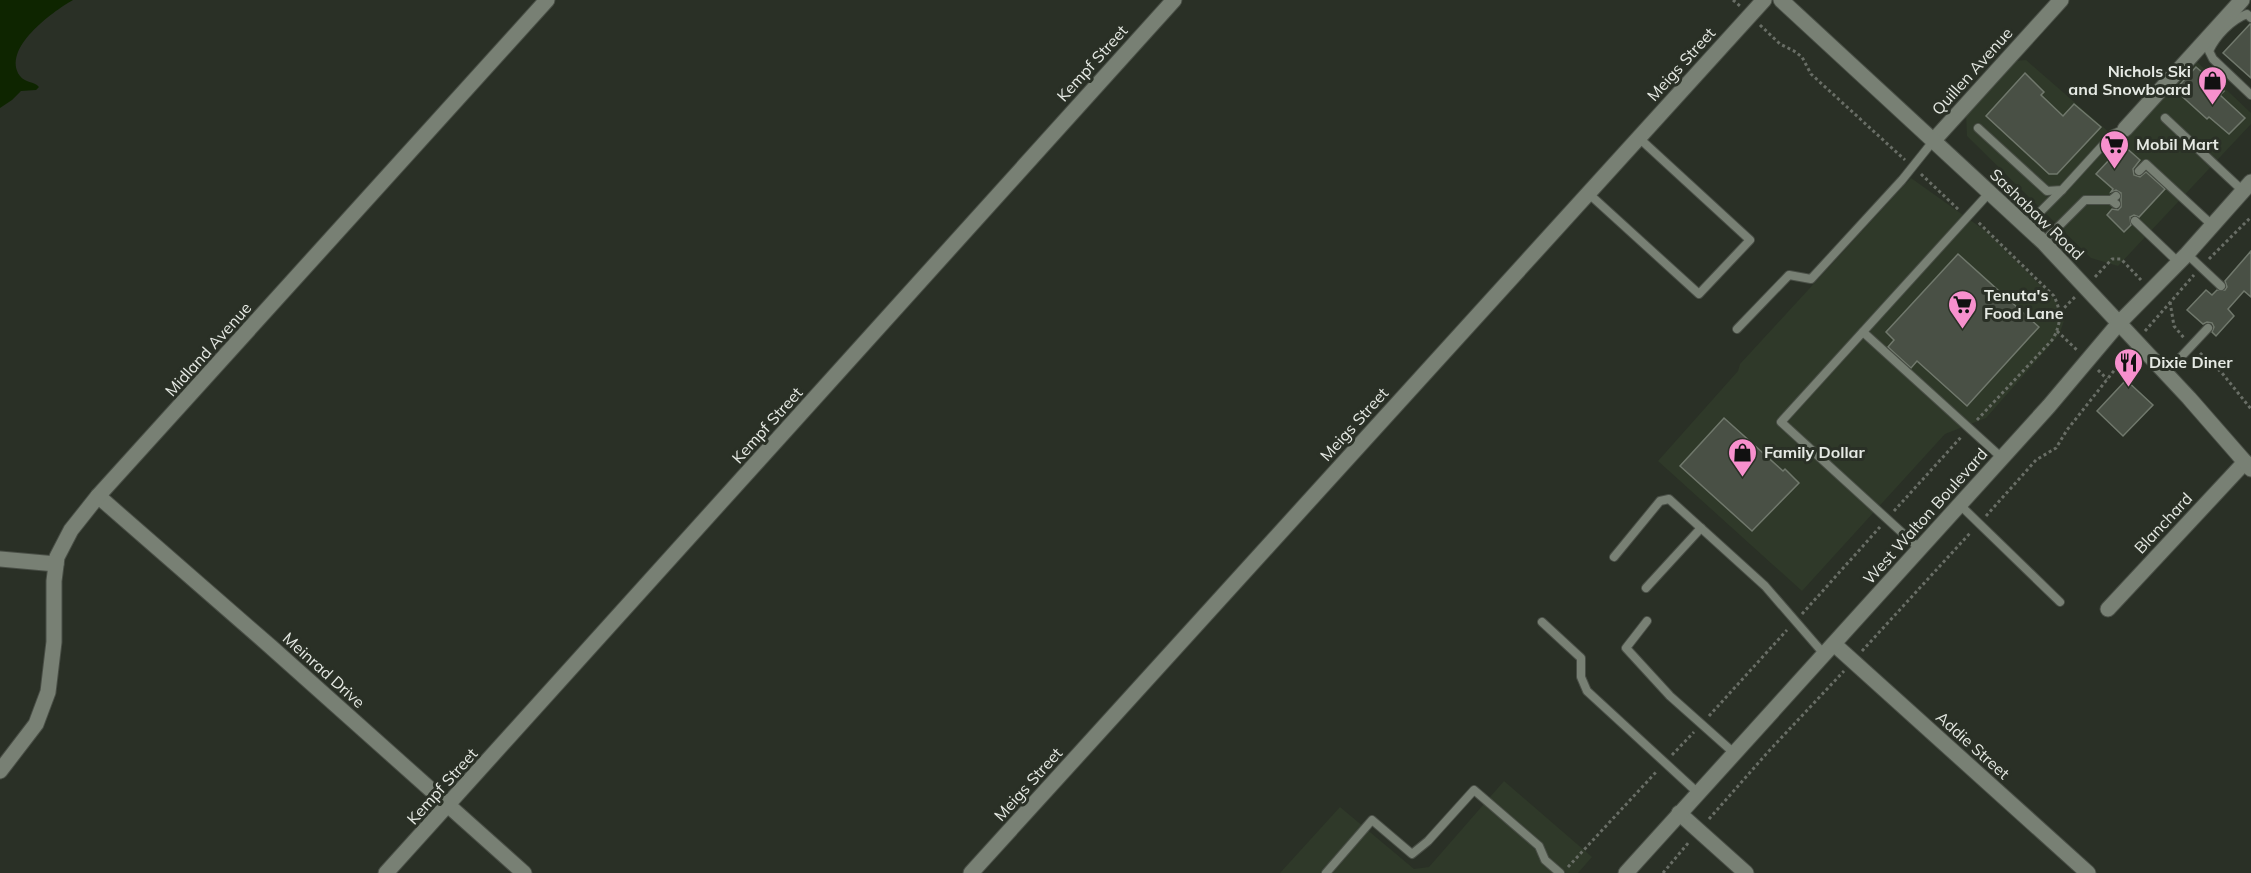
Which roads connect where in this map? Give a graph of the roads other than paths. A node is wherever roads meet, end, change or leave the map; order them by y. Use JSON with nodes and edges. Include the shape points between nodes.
{"nodes":[{"id":1,"x":547,"y":0,"type":"edge"},
{"id":2,"x":1174,"y":0,"type":"edge"},
{"id":3,"x":1764,"y":0,"type":"edge"},
{"id":4,"x":1781,"y":0,"type":"edge"},
{"id":5,"x":2061,"y":0,"type":"edge"},
{"id":6,"x":2242,"y":0,"type":"edge"},
{"id":7,"x":2251,"y":18,"type":"edge"},
{"id":8,"x":2251,"y":95,"type":"edge"},
{"id":9,"x":2165,"y":118,"type":"dead end"},
{"id":10,"x":1978,"y":128,"type":"dead end"},
{"id":11,"x":2125,"y":129,"type":"joint"},
{"id":12,"x":1638,"y":138,"type":"junction"},
{"id":13,"x":1934,"y":140,"type":"junction"},
{"id":14,"x":2139,"y":171,"type":"dead end"},
{"id":15,"x":2247,"y":186,"type":"edge"},
{"id":16,"x":2062,"y":190,"type":"junction"},
{"id":17,"x":1990,"y":192,"type":"junction"},
{"id":18,"x":1588,"y":193,"type":"junction"},
{"id":19,"x":2114,"y":200,"type":"dead end"},
{"id":20,"x":2134,"y":221,"type":"dead end"},
{"id":21,"x":2212,"y":225,"type":"junction"},
{"id":22,"x":2026,"y":226,"type":"junction"},
{"id":23,"x":2043,"y":242,"type":"junction"},
{"id":24,"x":2182,"y":258,"type":"junction"},
{"id":25,"x":2221,"y":286,"type":"dead end"},
{"id":26,"x":2119,"y":323,"type":"junction"},
{"id":27,"x":2208,"y":328,"type":"dead end"},
{"id":28,"x":1737,"y":329,"type":"dead end"},
{"id":29,"x":1863,"y":332,"type":"junction"},
{"id":30,"x":2166,"y":373,"type":"junction"},
{"id":31,"x":2002,"y":458,"type":"junction"},
{"id":32,"x":2249,"y":463,"type":"edge"},
{"id":33,"x":99,"y":496,"type":"junction"},
{"id":34,"x":1960,"y":505,"type":"junction"},
{"id":35,"x":1701,"y":528,"type":"junction"},
{"id":36,"x":1920,"y":549,"type":"junction"},
{"id":37,"x":1614,"y":557,"type":"dead end"},
{"id":38,"x":0,"y":559,"type":"edge"},
{"id":39,"x":56,"y":564,"type":"junction"},
{"id":40,"x":1646,"y":588,"type":"dead end"},
{"id":41,"x":2060,"y":602,"type":"dead end"},
{"id":42,"x":2108,"y":609,"type":"dead end"},
{"id":43,"x":1647,"y":621,"type":"dead end"},
{"id":44,"x":1542,"y":622,"type":"dead end"},
{"id":45,"x":1829,"y":649,"type":"junction"},
{"id":46,"x":1734,"y":753,"type":"junction"},
{"id":47,"x":0,"y":771,"type":"edge"},
{"id":48,"x":1698,"y":793,"type":"junction"},
{"id":49,"x":448,"y":806,"type":"junction"},
{"id":50,"x":1679,"y":813,"type":"junction"},
{"id":51,"x":386,"y":873,"type":"edge"},
{"id":52,"x":524,"y":873,"type":"edge"},
{"id":53,"x":971,"y":873,"type":"edge"},
{"id":54,"x":1326,"y":873,"type":"edge"},
{"id":55,"x":1561,"y":873,"type":"edge"},
{"id":56,"x":1626,"y":873,"type":"edge"},
{"id":57,"x":1746,"y":873,"type":"edge"},
{"id":58,"x":2088,"y":873,"type":"edge"}],
"edges":[{"from":1,"to":33,"type":"street","name":"Midland Avenue"},
{"from":2,"to":49,"type":"street","name":"Kempf Street"},
{"from":3,"to":12,"type":"street","name":"Meigs Street"},
{"from":4,"to":13,"type":"street","name":"Sashabaw Road"},
{"from":5,"to":13,"type":"street","name":"Quillen Avenue"},
{"from":6,"to":11,"type":"street"},
{"from":7,"to":8,"type":"lane","via":[[2247,15],[2235,20],[2209,51],[2212,59]]},
{"from":9,"to":15,"type":"lane"},
{"from":10,"to":16,"type":"lane","via":[[2047,191]]},
{"from":11,"to":16,"type":"lane","via":[[2114,134]]},
{"from":12,"to":18,"type":"street","name":"Meigs Street"},
{"from":12,"to":18,"type":"lane","via":[[1750,240],[1699,294]]},
{"from":13,"to":17,"type":"street","name":"Sashabaw Road"},
{"from":13,"to":28,"type":"lane","via":[[1811,279],[1789,275]]},
{"from":14,"to":21,"type":"lane","via":[[2146,164]]},
{"from":15,"to":21,"type":"street","name":"West Walton Boulevard"},
{"from":16,"to":22,"type":"lane"},
{"from":17,"to":22,"type":"street","name":"Sashabaw Road"},
{"from":17,"to":29,"type":"lane"},
{"from":18,"to":53,"type":"street","name":"Meigs Street"},
{"from":19,"to":23,"type":"lane","via":[[2085,200]]},
{"from":20,"to":24,"type":"lane"},
{"from":21,"to":24,"type":"street","name":"West Walton Boulevard"},
{"from":22,"to":23,"type":"street","name":"Sashabaw Road"},
{"from":23,"to":26,"type":"street","name":"Sashabaw Road"},
{"from":24,"to":25,"type":"lane"},
{"from":24,"to":26,"type":"street","name":"West Walton Boulevard"},
{"from":26,"to":30,"type":"street","name":"Sashabaw Road"},
{"from":26,"to":31,"type":"street","name":"West Walton Boulevard"},
{"from":27,"to":30,"type":"lane"},
{"from":29,"to":31,"type":"lane"},
{"from":29,"to":36,"type":"lane","via":[[1781,422]]},
{"from":30,"to":32,"type":"street","name":"Sashabaw Road"},
{"from":31,"to":34,"type":"street","name":"West Walton Boulevard"},
{"from":32,"to":42,"type":"street","name":"Blanchard"},
{"from":33,"to":39,"type":"street","name":"Midland Avenue","via":[[71,530]]},
{"from":33,"to":49,"type":"street","name":"Meinrad Drive"},
{"from":34,"to":36,"type":"street","name":"West Walton Boulevard"},
{"from":34,"to":41,"type":"lane"},
{"from":35,"to":37,"type":"lane","via":[[1669,499],[1660,501]]},
{"from":35,"to":40,"type":"lane"},
{"from":35,"to":45,"type":"lane","via":[[1765,586],[1795,621]]},
{"from":36,"to":45,"type":"street","name":"West Walton Boulevard"},
{"from":38,"to":39,"type":"street"},
{"from":39,"to":47,"type":"street","name":"Midland Avenue","via":[[48,692],[36,724]]},
{"from":43,"to":46,"type":"lane","via":[[1626,648],[1670,696]]},
{"from":44,"to":48,"type":"lane","via":[[1581,658],[1581,677],[1587,691]]},
{"from":45,"to":46,"type":"street","name":"West Walton Boulevard"},
{"from":45,"to":58,"type":"street","name":"Addie Street","via":[[1853,661]]},
{"from":46,"to":48,"type":"street","name":"West Walton Boulevard"},
{"from":48,"to":50,"type":"street","name":"West Walton Boulevard"},
{"from":49,"to":51,"type":"street","name":"Kempf Street"},
{"from":49,"to":52,"type":"street","name":"Meinrad Drive"},
{"from":50,"to":56,"type":"street","name":"West Walton Boulevard"},
{"from":50,"to":57,"type":"street"},
{"from":54,"to":55,"type":"lane","via":[[1372,820],[1412,854],[1474,790],[1539,846],[1545,860]]}]}
